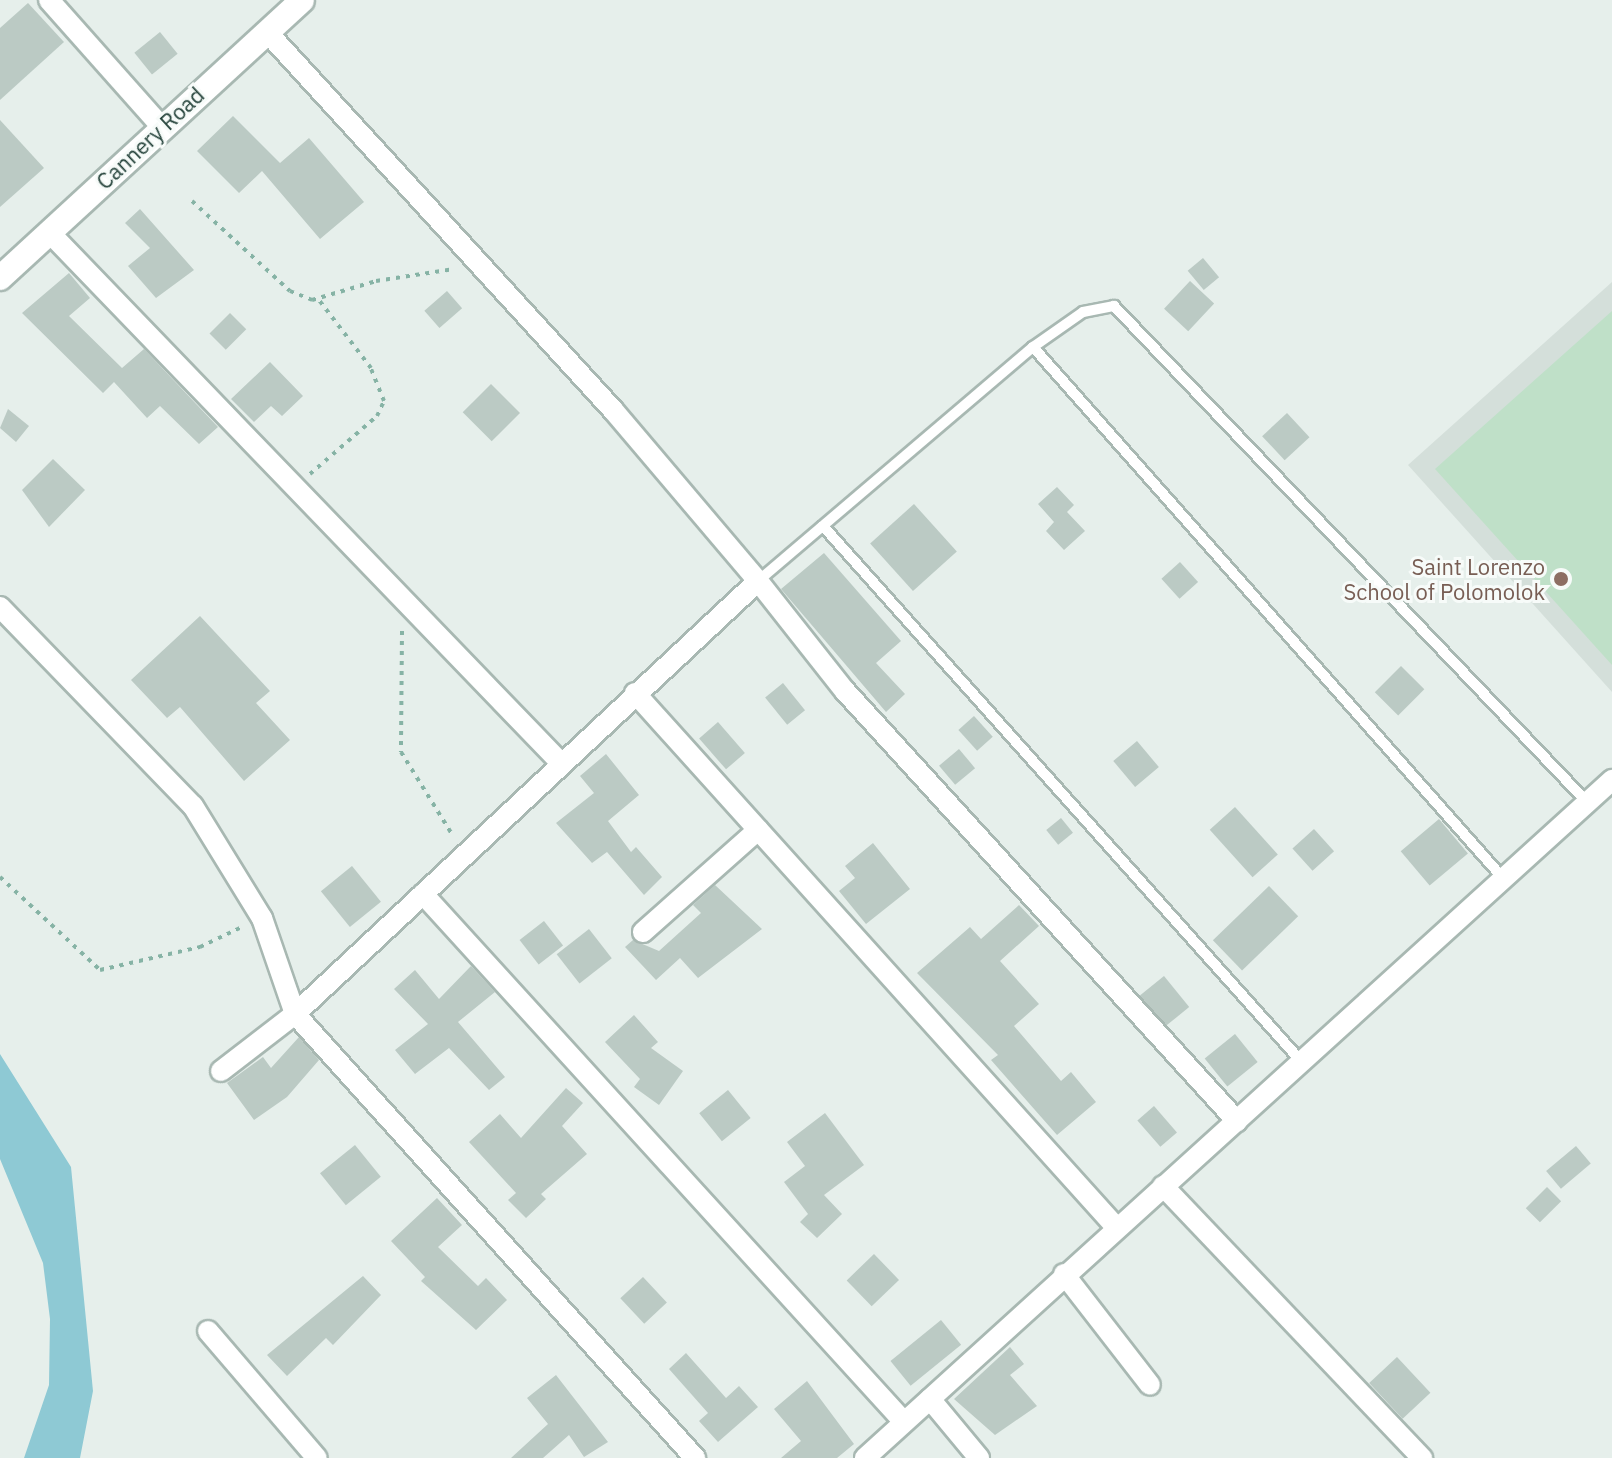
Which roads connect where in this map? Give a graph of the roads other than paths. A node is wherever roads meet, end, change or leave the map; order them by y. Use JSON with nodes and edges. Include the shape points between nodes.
{"nodes":[{"id":1,"x":49,"y":0,"type":"edge"},
{"id":2,"x":302,"y":0,"type":"edge"},
{"id":3,"x":267,"y":32,"type":"junction"},
{"id":4,"x":161,"y":126,"type":"junction"},
{"id":5,"x":50,"y":233,"type":"junction"},
{"id":6,"x":0,"y":278,"type":"edge"},
{"id":7,"x":1033,"y":347,"type":"junction"},
{"id":8,"x":823,"y":526,"type":"junction"},
{"id":9,"x":758,"y":581,"type":"junction"},
{"id":10,"x":0,"y":607,"type":"edge"},
{"id":11,"x":635,"y":693,"type":"junction"},
{"id":12,"x":561,"y":763,"type":"junction"},
{"id":13,"x":1612,"y":780,"type":"edge"},
{"id":14,"x":1587,"y":802,"type":"junction"},
{"id":15,"x":758,"y":830,"type":"junction"},
{"id":16,"x":1502,"y":877,"type":"junction"},
{"id":17,"x":423,"y":894,"type":"junction"},
{"id":18,"x":643,"y":932,"type":"dead end"},
{"id":19,"x":295,"y":1014,"type":"junction"},
{"id":20,"x":1301,"y":1061,"type":"junction"},
{"id":21,"x":221,"y":1071,"type":"dead end"},
{"id":22,"x":1237,"y":1121,"type":"junction"},
{"id":23,"x":1163,"y":1186,"type":"junction"},
{"id":24,"x":1116,"y":1227,"type":"junction"},
{"id":25,"x":1064,"y":1274,"type":"junction"},
{"id":26,"x":208,"y":1331,"type":"dead end"},
{"id":27,"x":1150,"y":1385,"type":"dead end"},
{"id":28,"x":930,"y":1399,"type":"junction"},
{"id":29,"x":904,"y":1422,"type":"junction"},
{"id":30,"x":317,"y":1458,"type":"edge"},
{"id":31,"x":695,"y":1458,"type":"edge"},
{"id":32,"x":865,"y":1458,"type":"edge"},
{"id":33,"x":979,"y":1458,"type":"edge"},
{"id":34,"x":1422,"y":1458,"type":"edge"}],
"edges":[{"from":1,"to":4,"type":"street"},
{"from":2,"to":3,"type":"main road","name":"Cannery Road"},
{"from":3,"to":4,"type":"main road","name":"Cannery Road"},
{"from":3,"to":9,"type":"street","via":[[479,260]]},
{"from":4,"to":5,"type":"main road","name":"Cannery Road"},
{"from":5,"to":6,"type":"main road","name":"Cannery Road"},
{"from":5,"to":12,"type":"street"},
{"from":7,"to":8,"type":"lane"},
{"from":7,"to":14,"type":"lane","via":[[1083,312],[1114,306]]},
{"from":7,"to":16,"type":"lane"},
{"from":8,"to":9,"type":"lane"},
{"from":8,"to":20,"type":"lane"},
{"from":9,"to":11,"type":"street"},
{"from":9,"to":22,"type":"street","via":[[845,691]]},
{"from":10,"to":19,"type":"street","via":[[193,806],[262,918]]},
{"from":11,"to":12,"type":"street"},
{"from":11,"to":15,"type":"street"},
{"from":12,"to":17,"type":"street"},
{"from":13,"to":14,"type":"street"},
{"from":14,"to":16,"type":"street"},
{"from":15,"to":18,"type":"street"},
{"from":15,"to":24,"type":"street"},
{"from":16,"to":20,"type":"street"},
{"from":17,"to":19,"type":"street"},
{"from":17,"to":29,"type":"street"},
{"from":19,"to":21,"type":"street"},
{"from":19,"to":31,"type":"street"},
{"from":20,"to":22,"type":"street"},
{"from":22,"to":23,"type":"street"},
{"from":23,"to":24,"type":"street"},
{"from":23,"to":34,"type":"street"},
{"from":24,"to":25,"type":"street"},
{"from":25,"to":27,"type":"street"},
{"from":25,"to":28,"type":"street"},
{"from":26,"to":30,"type":"street"},
{"from":28,"to":29,"type":"street"},
{"from":28,"to":33,"type":"street"},
{"from":29,"to":32,"type":"street"}]}
